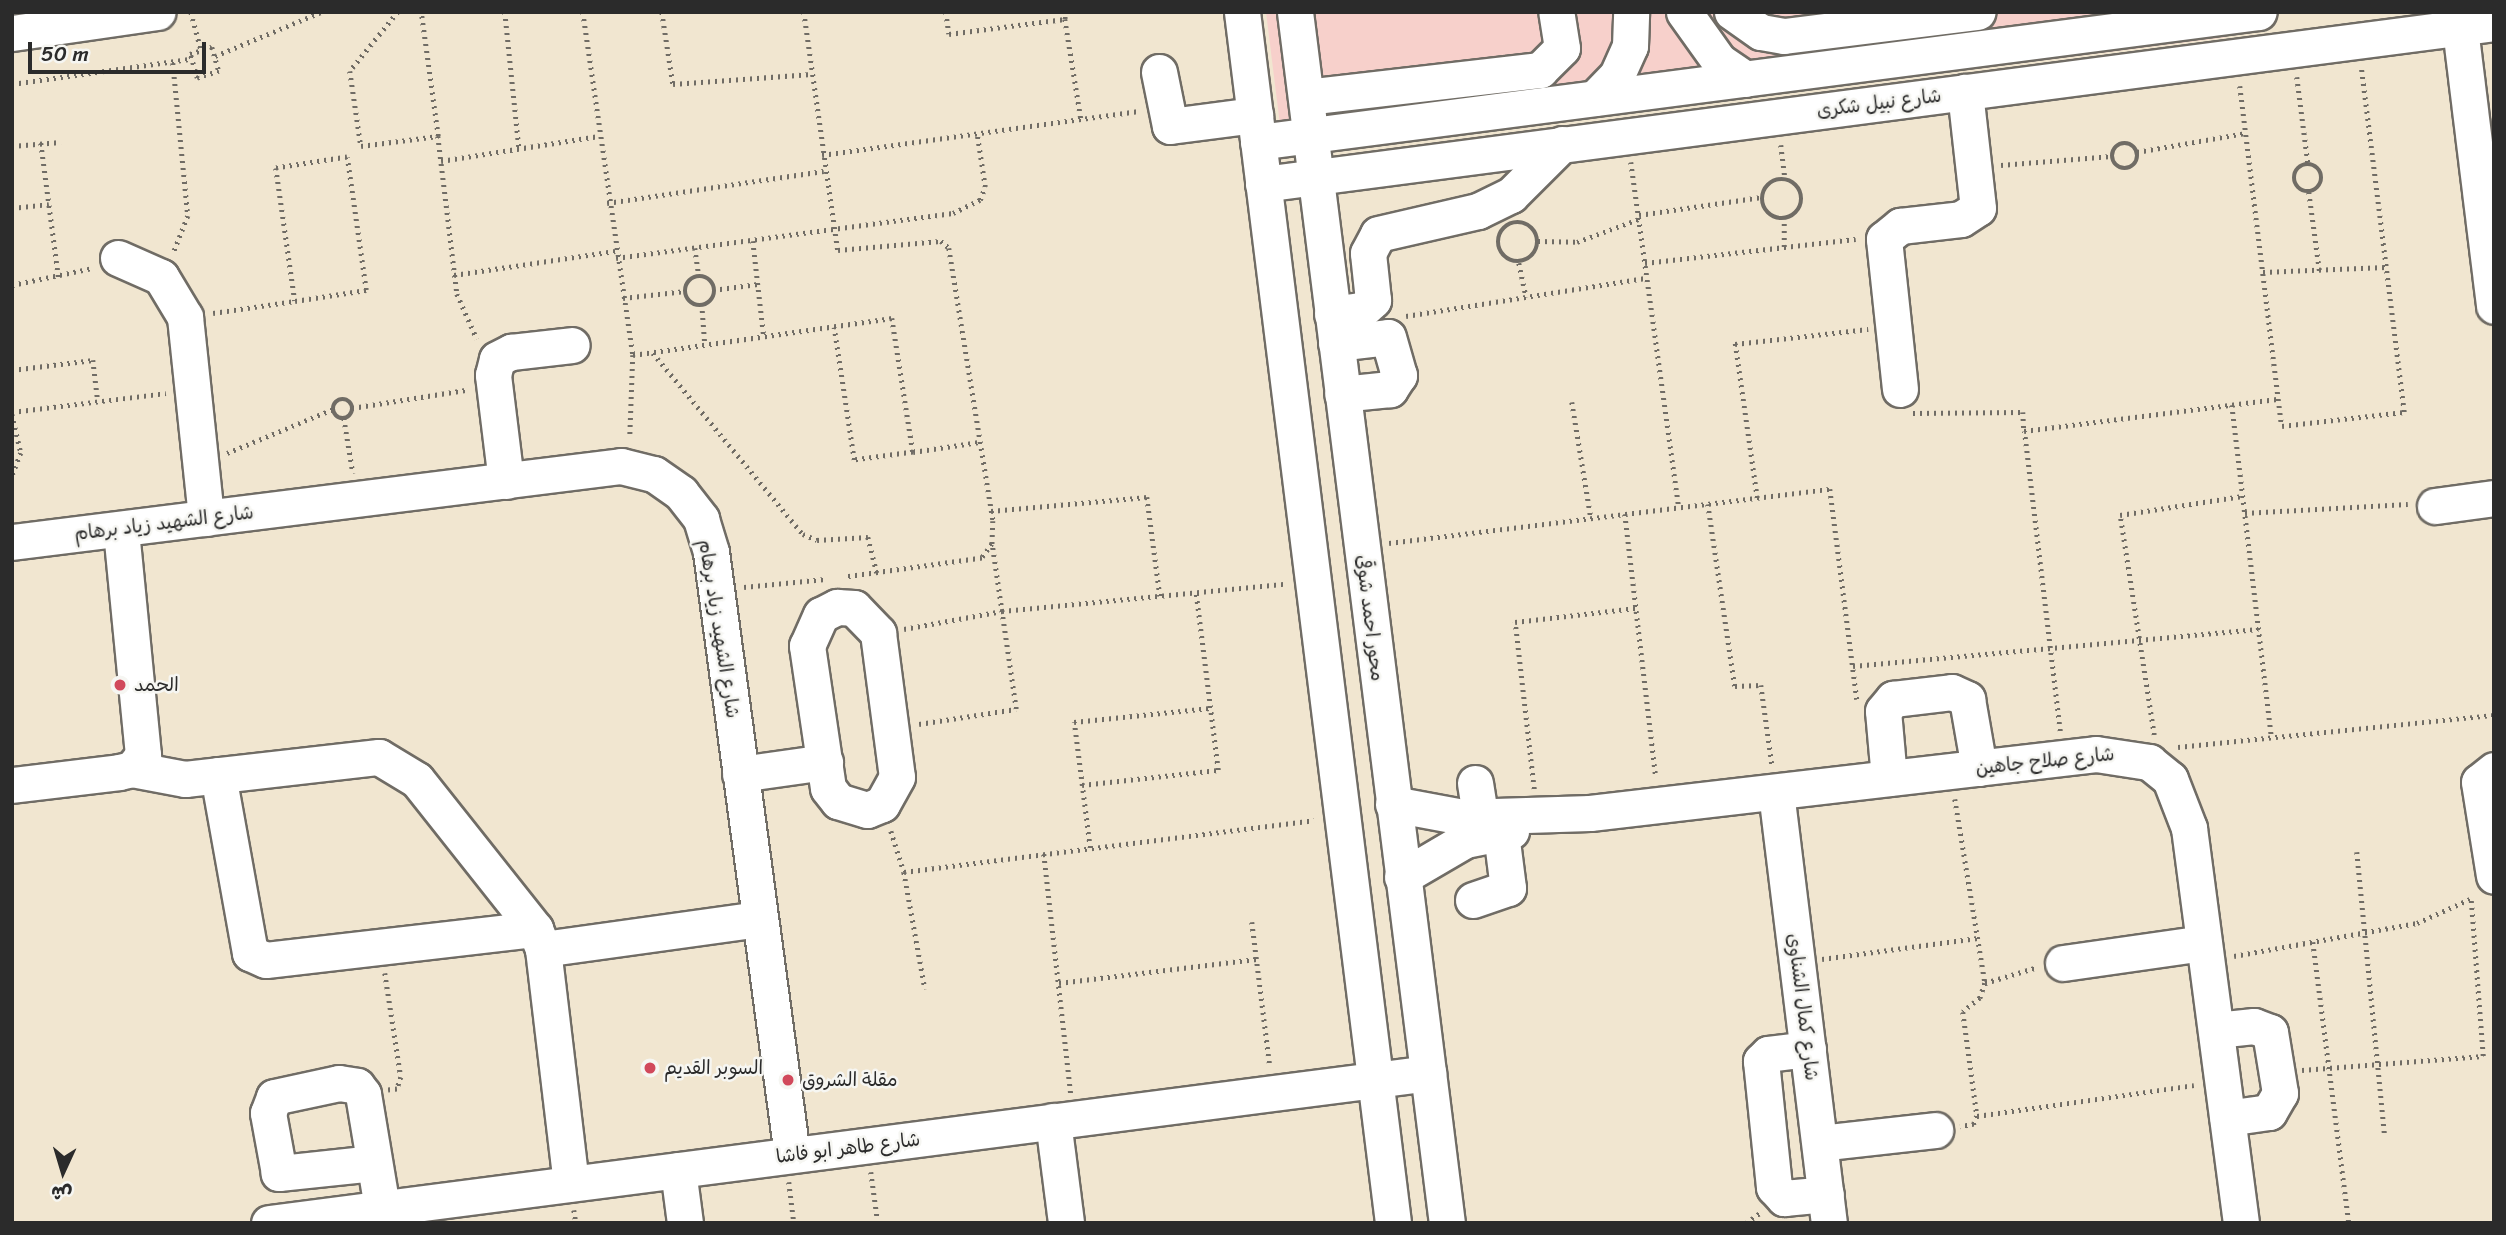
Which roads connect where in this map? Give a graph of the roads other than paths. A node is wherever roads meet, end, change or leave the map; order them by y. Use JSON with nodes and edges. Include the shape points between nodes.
{"nodes":[{"id":1,"x":157,"y":12,"type":"edge"},
{"id":2,"x":1242,"y":12,"type":"edge"},
{"id":3,"x":1295,"y":12,"type":"edge"},
{"id":4,"x":1556,"y":12,"type":"edge"},
{"id":5,"x":1675,"y":12,"type":"edge"},
{"id":6,"x":1684,"y":12,"type":"edge"},
{"id":7,"x":1732,"y":12,"type":"edge"},
{"id":8,"x":1978,"y":12,"type":"edge"},
{"id":9,"x":2259,"y":12,"type":"edge"},
{"id":10,"x":1632,"y":13,"type":"edge"},
{"id":11,"x":1850,"y":20,"type":"edge"},
{"id":12,"x":2459,"y":20,"type":"edge"},
{"id":13,"x":2494,"y":23,"type":"edge"},
{"id":14,"x":2055,"y":25,"type":"edge"},
{"id":15,"x":12,"y":33,"type":"edge"},
{"id":16,"x":1160,"y":72,"type":"dead end"},
{"id":17,"x":1746,"y":79,"type":"junction"},
{"id":18,"x":1965,"y":92,"type":"junction"},
{"id":19,"x":1306,"y":97,"type":"junction"},
{"id":20,"x":1595,"y":98,"type":"junction"},
{"id":21,"x":1504,"y":110,"type":"junction"},
{"id":22,"x":1256,"y":128,"type":"junction"},
{"id":23,"x":1310,"y":135,"type":"junction"},
{"id":24,"x":1562,"y":144,"type":"junction"},
{"id":25,"x":1511,"y":151,"type":"junction"},
{"id":26,"x":1315,"y":177,"type":"junction"},
{"id":27,"x":1263,"y":184,"type":"junction"},
{"id":28,"x":118,"y":258,"type":"road end"},
{"id":29,"x":2494,"y":306,"type":"edge"},
{"id":30,"x":1334,"y":329,"type":"junction"},
{"id":31,"x":572,"y":345,"type":"dead end"},
{"id":32,"x":1900,"y":389,"type":"road end"},
{"id":33,"x":1342,"y":394,"type":"junction"},
{"id":34,"x":506,"y":481,"type":"junction"},
{"id":35,"x":2494,"y":498,"type":"edge"},
{"id":36,"x":2435,"y":506,"type":"road end"},
{"id":37,"x":206,"y":518,"type":"junction"},
{"id":38,"x":121,"y":529,"type":"junction"},
{"id":39,"x":12,"y":542,"type":"edge"},
{"id":40,"x":825,"y":762,"type":"junction"},
{"id":41,"x":132,"y":769,"type":"junction"},
{"id":42,"x":1965,"y":769,"type":"junction"},
{"id":43,"x":2494,"y":770,"type":"edge"},
{"id":44,"x":740,"y":774,"type":"junction"},
{"id":45,"x":218,"y":775,"type":"junction"},
{"id":46,"x":1888,"y":778,"type":"junction"},
{"id":47,"x":12,"y":785,"type":"edge"},
{"id":48,"x":1776,"y":792,"type":"junction"},
{"id":49,"x":1393,"y":804,"type":"junction"},
{"id":50,"x":1485,"y":811,"type":"junction"},
{"id":51,"x":1590,"y":813,"type":"junction"},
{"id":52,"x":1402,"y":877,"type":"junction"},
{"id":53,"x":2481,"y":889,"type":"edge"},
{"id":54,"x":1473,"y":900,"type":"dead end"},
{"id":55,"x":760,"y":919,"type":"junction"},
{"id":56,"x":539,"y":939,"type":"junction"},
{"id":57,"x":2206,"y":952,"type":"junction"},
{"id":58,"x":2063,"y":963,"type":"road end"},
{"id":59,"x":2216,"y":1030,"type":"junction"},
{"id":60,"x":1808,"y":1049,"type":"junction"},
{"id":61,"x":1428,"y":1073,"type":"junction"},
{"id":62,"x":1376,"y":1079,"type":"junction"},
{"id":63,"x":2227,"y":1118,"type":"junction"},
{"id":64,"x":1063,"y":1120,"type":"junction"},
{"id":65,"x":1935,"y":1130,"type":"road end"},
{"id":66,"x":1819,"y":1143,"type":"junction"},
{"id":67,"x":789,"y":1155,"type":"junction"},
{"id":68,"x":374,"y":1163,"type":"junction"},
{"id":69,"x":678,"y":1170,"type":"junction"},
{"id":70,"x":571,"y":1183,"type":"junction"},
{"id":71,"x":382,"y":1208,"type":"junction"},
{"id":72,"x":1827,"y":1208,"type":"edge"},
{"id":73,"x":269,"y":1223,"type":"edge"},
{"id":74,"x":685,"y":1223,"type":"edge"},
{"id":75,"x":1066,"y":1223,"type":"edge"},
{"id":76,"x":1393,"y":1223,"type":"edge"},
{"id":77,"x":1447,"y":1223,"type":"edge"},
{"id":78,"x":2241,"y":1223,"type":"edge"}],
"edges":[{"from":1,"to":15,"type":"street"},
{"from":2,"to":22,"type":"street"},
{"from":3,"to":19,"type":"street","name":"محور احمد شوقى"},
{"from":4,"to":19,"type":"street","via":[[1562,48],[1540,70]]},
{"from":5,"to":10,"type":"street","via":[[1655,22]]},
{"from":6,"to":17,"type":"street","via":[[1719,61]]},
{"from":7,"to":11,"type":"street","via":[[1761,32],[1784,36]]},
{"from":8,"to":11,"type":"street"},
{"from":9,"to":14,"type":"street"},
{"from":10,"to":20,"type":"street","via":[[1622,65]]},
{"from":12,"to":13,"type":"street","name":"شارع نبيل شكرى"},
{"from":12,"to":18,"type":"street","name":"شارع نبيل شكرى","via":[[2358,41]]},
{"from":12,"to":29,"type":"street"},
{"from":14,"to":17,"type":"street"},
{"from":16,"to":22,"type":"street","via":[[1170,126]]},
{"from":17,"to":20,"type":"street"},
{"from":18,"to":24,"type":"street","name":"شارع نبيل شكرى"},
{"from":18,"to":32,"type":"street","via":[[1980,198],[1970,216],[1900,226],[1884,239]]},
{"from":19,"to":23,"type":"street","name":"محور احمد شوقى"},
{"from":20,"to":21,"type":"street"},
{"from":21,"to":23,"type":"street"},
{"from":21,"to":25,"type":"street"},
{"from":22,"to":23,"type":"street"},
{"from":22,"to":27,"type":"street"},
{"from":23,"to":26,"type":"street","name":"محور احمد شوقى"},
{"from":24,"to":25,"type":"street","name":"شارع نبيل شكرى"},
{"from":24,"to":30,"type":"street","via":[[1511,195],[1478,211],[1378,234],[1368,253],[1373,300]]},
{"from":25,"to":26,"type":"street","name":"شارع نبيل شكرى"},
{"from":26,"to":27,"type":"street","name":"شارع نبيل شكرى"},
{"from":26,"to":30,"type":"street","name":"محور احمد شوقى"},
{"from":27,"to":62,"type":"street"},
{"from":28,"to":37,"type":"street","via":[[161,277],[185,317]]},
{"from":30,"to":33,"type":"street","name":"محور احمد شوقى"},
{"from":30,"to":33,"type":"street","via":[[1388,337],[1395,346],[1396,386]]},
{"from":31,"to":34,"type":"street","via":[[511,352],[494,377]]},
{"from":33,"to":49,"type":"street","name":"محور احمد شوقى"},
{"from":34,"to":37,"type":"street","name":"شارع الشهيد زياد برهام"},
{"from":34,"to":44,"type":"street","name":"شارع الشهيد زياد برهام","via":[[621,466],[654,474],[681,492],[701,519]]},
{"from":35,"to":36,"type":"street"},
{"from":37,"to":38,"type":"street","name":"شارع الشهيد زياد برهام"},
{"from":38,"to":39,"type":"street","name":"شارع الشهيد زياد برهام"},
{"from":38,"to":41,"type":"street","via":[[145,747]]},
{"from":40,"to":40,"type":"street","via":[[810,629],[821,615],[854,608],[878,633],[897,777],[882,804],[867,810],[838,801]]},
{"from":40,"to":44,"type":"street"},
{"from":41,"to":45,"type":"street","via":[[164,779]]},
{"from":41,"to":47,"type":"street"},
{"from":42,"to":46,"type":"street","name":"شارع صلاح جاهين"},
{"from":42,"to":46,"type":"street","via":[[1967,699],[1952,692],[1893,699],[1883,711]]},
{"from":42,"to":57,"type":"street","name":"شارع صلاح جاهين","via":[[2123,753],[2170,779],[2184,802]]},
{"from":43,"to":53,"type":"street","via":[[2479,782]]},
{"from":44,"to":55,"type":"street","name":"شارع الشهيد زياد برهام"},
{"from":45,"to":56,"type":"street","via":[[379,757],[401,767]]},
{"from":45,"to":56,"type":"street","via":[[250,953],[265,960],[381,947]]},
{"from":46,"to":48,"type":"street","name":"شارع صلاح جاهين"},
{"from":48,"to":51,"type":"street","name":"شارع صلاح جاهين"},
{"from":48,"to":60,"type":"street","name":"شارع كمال الشناوى"},
{"from":49,"to":50,"type":"street","name":"شارع صلاح جاهين"},
{"from":49,"to":52,"type":"street","name":"محور احمد شوقى"},
{"from":50,"to":51,"type":"street","name":"شارع صلاح جاهين"},
{"from":50,"to":51,"type":"street","name":"شارع صلاح جاهين"},
{"from":50,"to":52,"type":"street","name":"شارع صلاح جاهين","via":[[1465,841]]},
{"from":50,"to":54,"type":"street","via":[[1508,887]]},
{"from":52,"to":61,"type":"street","name":"محور احمد شوقى"},
{"from":55,"to":56,"type":"street"},
{"from":55,"to":67,"type":"street","name":"شارع الشهيد زياد برهام"},
{"from":56,"to":70,"type":"street"},
{"from":57,"to":58,"type":"street"},
{"from":57,"to":59,"type":"street","name":"شارع صلاح جاهين"},
{"from":59,"to":63,"type":"street","name":"شارع صلاح جاهين"},
{"from":59,"to":63,"type":"street","via":[[2262,1026],[2273,1040],[2276,1108]]},
{"from":60,"to":66,"type":"street","name":"شارع كمال الشناوى"},
{"from":60,"to":72,"type":"street","via":[[1768,1054],[1762,1061],[1774,1186],[1784,1198]]},
{"from":61,"to":62,"type":"street","name":"شارع طاهر ابو فاشا"},
{"from":61,"to":77,"type":"street","name":"محور احمد شوقى"},
{"from":62,"to":64,"type":"street","name":"شارع طاهر ابو فاشا"},
{"from":62,"to":76,"type":"street"},
{"from":63,"to":78,"type":"street","name":"شارع صلاح جاهين"},
{"from":64,"to":67,"type":"street","name":"شارع طاهر ابو فاشا"},
{"from":64,"to":75,"type":"street"},
{"from":65,"to":66,"type":"street"},
{"from":66,"to":72,"type":"street","name":"شارع كمال الشناوى"},
{"from":67,"to":69,"type":"street","name":"شارع طاهر ابو فاشا"},
{"from":68,"to":68,"type":"street","via":[[363,1094],[349,1082],[274,1097],[268,1113],[275,1167],[285,1176]]},
{"from":68,"to":71,"type":"street"},
{"from":69,"to":70,"type":"street","name":"شارع طاهر ابو فاشا"},
{"from":69,"to":74,"type":"street"},
{"from":70,"to":71,"type":"street","name":"شارع طاهر ابو فاشا"},
{"from":71,"to":73,"type":"street","name":"شارع طاهر ابو فاشا"}]}
